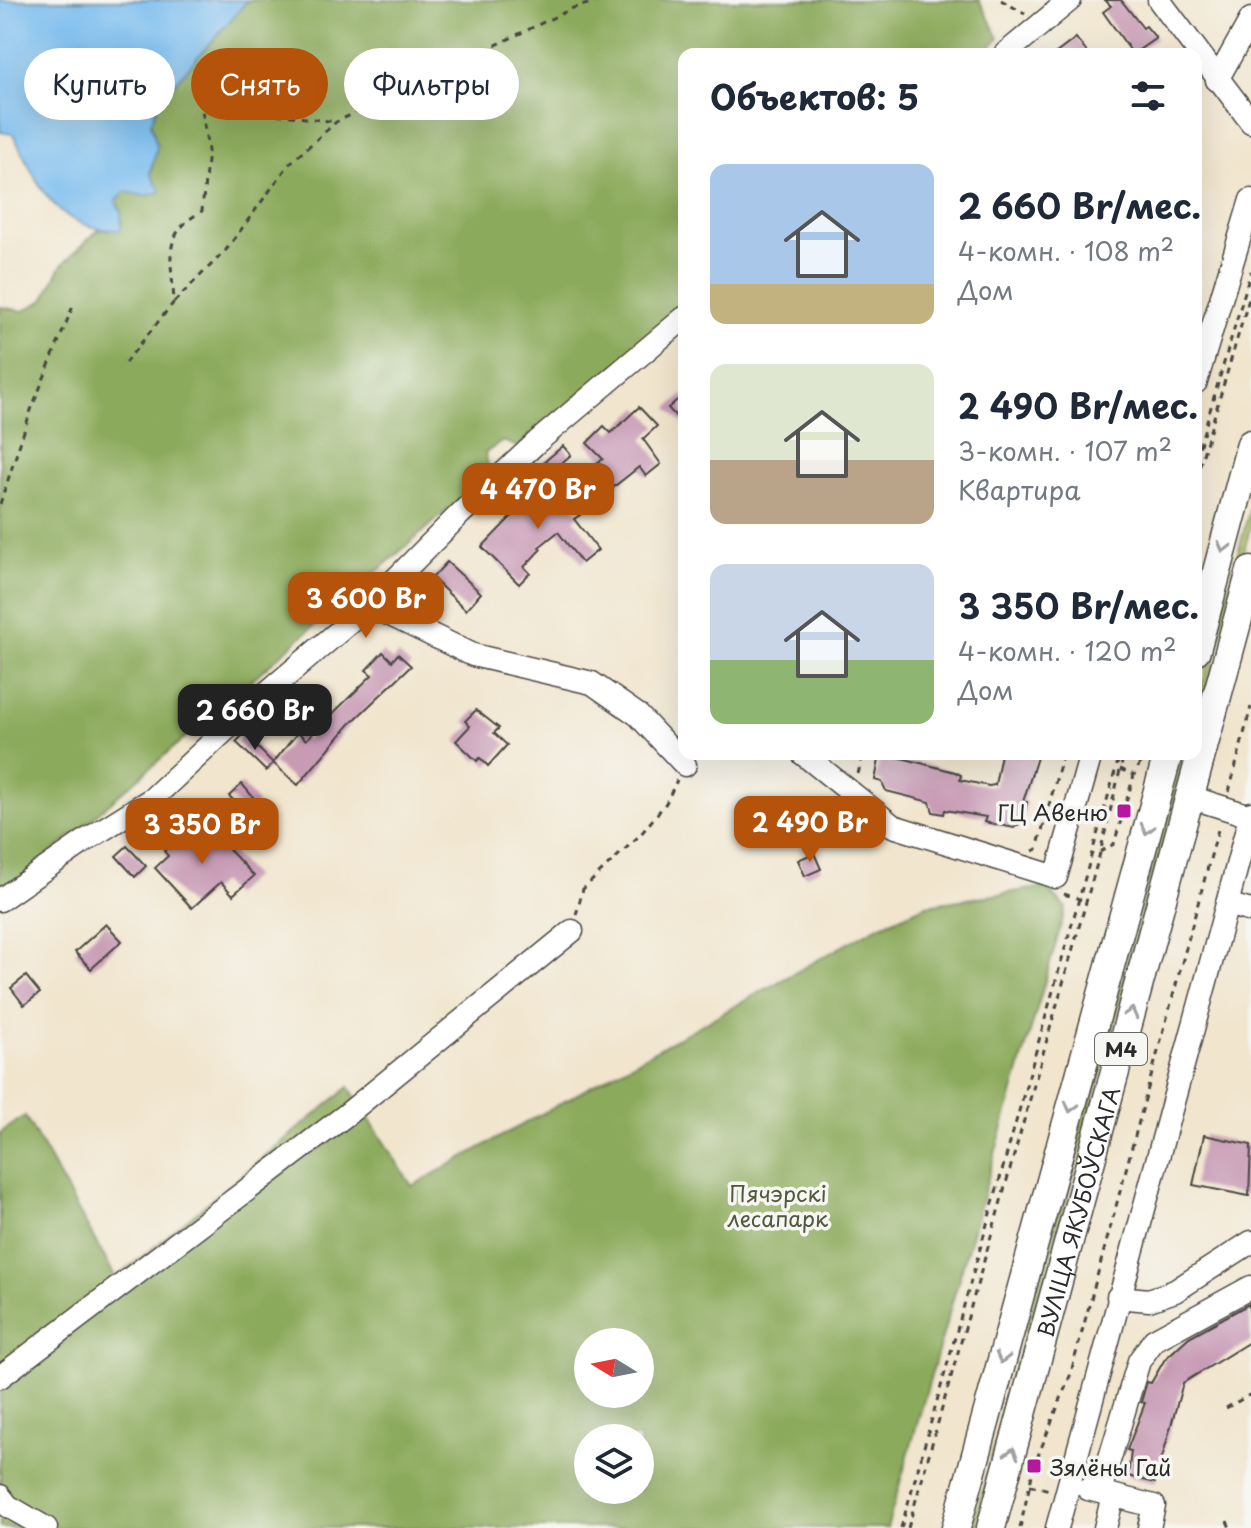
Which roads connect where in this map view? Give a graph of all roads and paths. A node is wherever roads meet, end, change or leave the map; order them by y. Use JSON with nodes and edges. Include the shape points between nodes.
{"nodes":[{"id":1,"x":603,"y":0,"type":"edge"},
{"id":2,"x":1001,"y":0,"type":"edge"},
{"id":3,"x":1070,"y":0,"type":"edge"},
{"id":4,"x":1159,"y":0,"type":"edge"},
{"id":5,"x":1251,"y":19,"type":"edge"},
{"id":6,"x":1041,"y":24,"type":"junction"},
{"id":7,"x":1012,"y":48,"type":"edge"},
{"id":8,"x":1194,"y":48,"type":"edge"},
{"id":9,"x":1202,"y":59,"type":"edge"},
{"id":10,"x":1217,"y":80,"type":"junction"},
{"id":11,"x":336,"y":122,"type":"junction"},
{"id":12,"x":1251,"y":122,"type":"edge"},
{"id":13,"x":1251,"y":200,"type":"edge"},
{"id":14,"x":1251,"y":271,"type":"edge"},
{"id":15,"x":1251,"y":292,"type":"edge"},
{"id":16,"x":174,"y":302,"type":"junction"},
{"id":17,"x":73,"y":306,"type":"dead end"},
{"id":18,"x":678,"y":323,"type":"edge"},
{"id":19,"x":1202,"y":362,"type":"edge"},
{"id":20,"x":125,"y":363,"type":"dead end"},
{"id":21,"x":1202,"y":438,"type":"edge"},
{"id":22,"x":1251,"y":444,"type":"edge"},
{"id":23,"x":1202,"y":458,"type":"edge"},
{"id":24,"x":0,"y":504,"type":"edge"},
{"id":25,"x":1251,"y":571,"type":"edge"},
{"id":26,"x":370,"y":605,"type":"junction"},
{"id":27,"x":1202,"y":628,"type":"edge"},
{"id":28,"x":1251,"y":707,"type":"edge"},
{"id":29,"x":1234,"y":731,"type":"dead end"},
{"id":30,"x":1245,"y":734,"type":"junction"},
{"id":31,"x":1202,"y":753,"type":"edge"},
{"id":32,"x":678,"y":758,"type":"edge"},
{"id":33,"x":680,"y":760,"type":"edge"},
{"id":34,"x":810,"y":760,"type":"edge"},
{"id":35,"x":861,"y":760,"type":"edge"},
{"id":36,"x":1061,"y":760,"type":"edge"},
{"id":37,"x":1089,"y":760,"type":"edge"},
{"id":38,"x":1120,"y":760,"type":"edge"},
{"id":39,"x":1121,"y":760,"type":"edge"},
{"id":40,"x":1142,"y":760,"type":"edge"},
{"id":41,"x":1166,"y":760,"type":"edge"},
{"id":42,"x":1200,"y":760,"type":"edge"},
{"id":43,"x":685,"y":765,"type":"joint"},
{"id":44,"x":1120,"y":769,"type":"junction"},
{"id":45,"x":1134,"y":775,"type":"junction"},
{"id":46,"x":855,"y":785,"type":"dead end"},
{"id":47,"x":1190,"y":797,"type":"junction"},
{"id":48,"x":1225,"y":807,"type":"junction"},
{"id":49,"x":1251,"y":814,"type":"edge"},
{"id":50,"x":1031,"y":851,"type":"dead end"},
{"id":51,"x":1100,"y":853,"type":"junction"},
{"id":52,"x":0,"y":900,"type":"edge"},
{"id":53,"x":1227,"y":904,"type":"junction"},
{"id":54,"x":1251,"y":911,"type":"edge"},
{"id":55,"x":572,"y":931,"type":"joint"},
{"id":56,"x":1251,"y":1242,"type":"edge"},
{"id":57,"x":1251,"y":1287,"type":"edge"},
{"id":58,"x":1118,"y":1297,"type":"junction"},
{"id":59,"x":0,"y":1377,"type":"edge"},
{"id":60,"x":1251,"y":1394,"type":"edge"},
{"id":61,"x":1226,"y":1408,"type":"dead end"},
{"id":62,"x":1069,"y":1484,"type":"junction"},
{"id":63,"x":1107,"y":1494,"type":"junction"},
{"id":64,"x":0,"y":1496,"type":"edge"},
{"id":65,"x":1227,"y":1521,"type":"dead end"},
{"id":66,"x":46,"y":1528,"type":"edge"},
{"id":67,"x":901,"y":1528,"type":"edge"},
{"id":68,"x":908,"y":1528,"type":"edge"},
{"id":69,"x":956,"y":1528,"type":"edge"},
{"id":70,"x":991,"y":1528,"type":"edge"},
{"id":71,"x":1020,"y":1528,"type":"edge"},
{"id":72,"x":1057,"y":1528,"type":"edge"},
{"id":73,"x":1105,"y":1528,"type":"edge"},
{"id":74,"x":1149,"y":1528,"type":"edge"},
{"id":75,"x":1230,"y":1528,"type":"edge"}],
"edges":[{"from":1,"to":11,"type":"path","via":[[573,8]]},
{"from":2,"to":6,"type":"path"},
{"from":3,"to":6,"type":"street"},
{"from":4,"to":8,"type":"street"},
{"from":5,"to":10,"type":"street"},
{"from":6,"to":7,"type":"street"},
{"from":9,"to":10,"type":"street"},
{"from":10,"to":12,"type":"street"},
{"from":11,"to":16,"type":"path","via":[[290,163],[226,250]]},
{"from":11,"to":16,"type":"path","via":[[202,109],[208,151],[202,211],[181,223],[171,244]]},
{"from":13,"to":19,"type":"street"},
{"from":14,"to":21,"type":"path"},
{"from":15,"to":23,"type":"path"},
{"from":16,"to":20,"type":"path"},
{"from":17,"to":24,"type":"path"},
{"from":18,"to":26,"type":"street","via":[[526,453]]},
{"from":22,"to":27,"type":"main road","one_way":true},
{"from":25,"to":31,"type":"main road","name":"ВУЛІЦА ЯКУБОЎСКАГА","number":"М4"},
{"from":26,"to":32,"type":"street","via":[[473,655],[592,683],[638,715]]},
{"from":26,"to":52,"type":"street","via":[[153,798]]},
{"from":28,"to":30,"type":"path"},
{"from":29,"to":30,"type":"path"},
{"from":30,"to":48,"type":"path"},
{"from":33,"to":43,"type":"street"},
{"from":34,"to":37,"type":"street","via":[[893,826],[1056,877]]},
{"from":35,"to":46,"type":"path"},
{"from":36,"to":50,"type":"path","via":[[1037,849]]},
{"from":38,"to":67,"type":"path"},
{"from":39,"to":44,"type":"path"},
{"from":40,"to":45,"type":"path"},
{"from":41,"to":69,"type":"main road","name":"ВУЛІЦА ЯКУБОЎСКАГА","number":"М4","one_way":true},
{"from":42,"to":47,"type":"main road","name":"ВУЛІЦА ЯКУБОЎСКАГА","number":"М4"},
{"from":43,"to":55,"type":"path","via":[[666,803],[641,834],[583,889]]},
{"from":44,"to":45,"type":"path"},
{"from":44,"to":51,"type":"path"},
{"from":45,"to":51,"type":"path","via":[[1114,844]]},
{"from":47,"to":48,"type":"street"},
{"from":70,"to":47,"type":"main road","name":"ВУЛІЦА ЯКУБОЎСКАГА","number":"М4","one_way":true},
{"from":48,"to":49,"type":"street"},
{"from":48,"to":71,"type":"path","via":[[1070,1376],[1034,1466]]},
{"from":49,"to":53,"type":"street"},
{"from":51,"to":68,"type":"path"},
{"from":53,"to":54,"type":"street"},
{"from":53,"to":58,"type":"street"},
{"from":55,"to":59,"type":"street","via":[[346,1115]]},
{"from":56,"to":58,"type":"street","via":[[1175,1291],[1149,1300]]},
{"from":57,"to":63,"type":"street","via":[[1154,1340],[1139,1361]]},
{"from":58,"to":62,"type":"street"},
{"from":60,"to":61,"type":"path"},
{"from":62,"to":63,"type":"street"},
{"from":62,"to":72,"type":"street"},
{"from":63,"to":73,"type":"street"},
{"from":63,"to":74,"type":"street","via":[[1154,1506]]},
{"from":64,"to":66,"type":"street"},
{"from":65,"to":75,"type":"path"}]}
